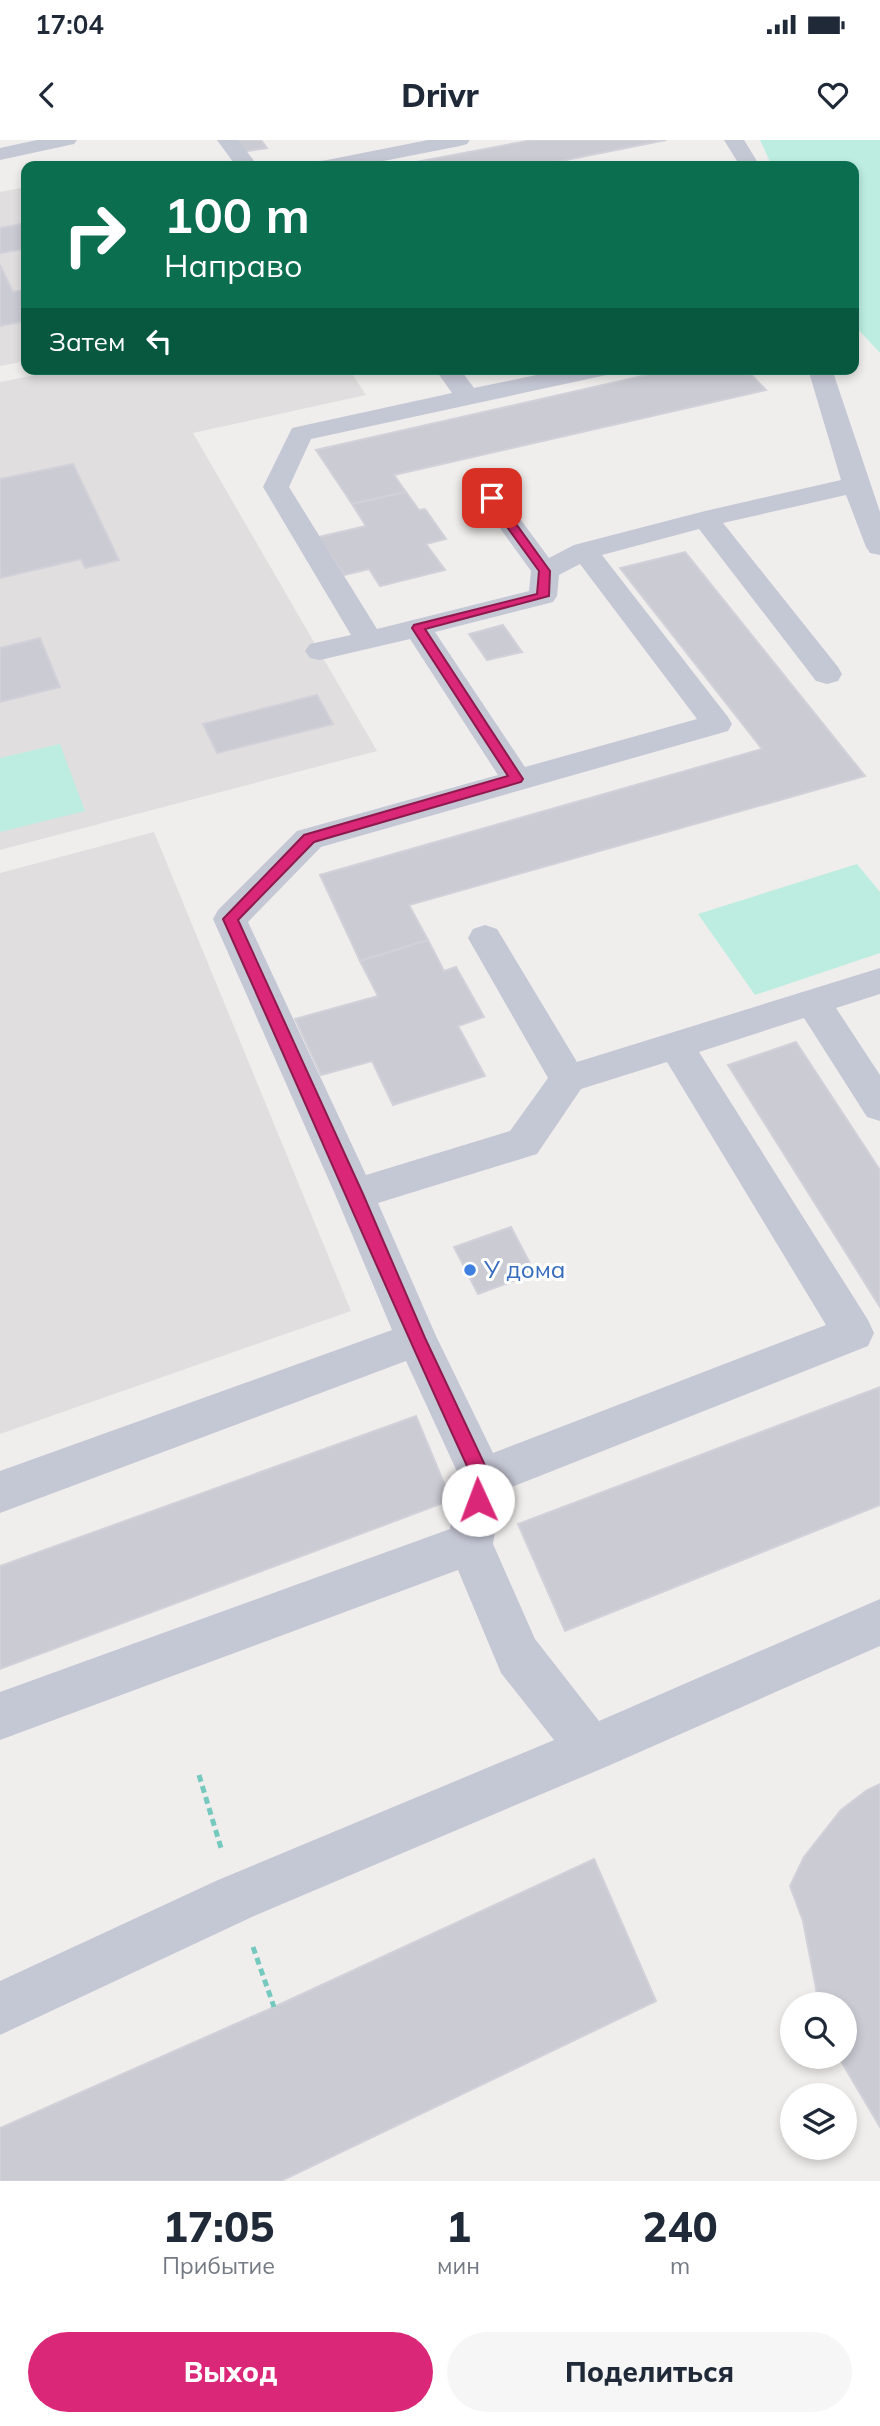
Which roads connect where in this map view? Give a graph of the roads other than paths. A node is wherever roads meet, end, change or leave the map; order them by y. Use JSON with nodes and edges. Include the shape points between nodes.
{"nodes":[{"id":1,"x":67,"y":140,"type":"edge"},
{"id":2,"x":227,"y":140,"type":"edge"},
{"id":3,"x":460,"y":140,"type":"edge"},
{"id":4,"x":734,"y":140,"type":"edge"},
{"id":5,"x":0,"y":154,"type":"edge"},
{"id":6,"x":243,"y":161,"type":"edge"},
{"id":7,"x":353,"y":161,"type":"edge"},
{"id":8,"x":747,"y":161,"type":"edge"},
{"id":9,"x":452,"y":375,"type":"edge"},
{"id":10,"x":572,"y":375,"type":"edge"},
{"id":11,"x":822,"y":375,"type":"edge"},
{"id":12,"x":468,"y":397,"type":"junction"},
{"id":13,"x":478,"y":480,"type":"dead end"},
{"id":14,"x":856,"y":485,"type":"junction"},
{"id":15,"x":705,"y":519,"type":"junction"},
{"id":16,"x":880,"y":548,"type":"edge"},
{"id":17,"x":584,"y":551,"type":"junction"},
{"id":18,"x":544,"y":571,"type":"junction"},
{"id":19,"x":418,"y":628,"type":"junction"},
{"id":20,"x":369,"y":640,"type":"junction"},
{"id":21,"x":320,"y":651,"type":"dead end"},
{"id":22,"x":827,"y":674,"type":"dead end"},
{"id":23,"x":517,"y":779,"type":"junction"},
{"id":24,"x":485,"y":938,"type":"dead end"},
{"id":25,"x":880,"y":981,"type":"edge"},
{"id":26,"x":811,"y":1002,"type":"junction"},
{"id":27,"x":676,"y":1045,"type":"junction"},
{"id":28,"x":568,"y":1079,"type":"junction"},
{"id":29,"x":880,"y":1106,"type":"edge"},
{"id":30,"x":355,"y":1194,"type":"junction"},
{"id":31,"x":417,"y":1339,"type":"junction"},
{"id":32,"x":482,"y":1478,"type":"junction"},
{"id":33,"x":0,"y":1492,"type":"edge"},
{"id":34,"x":470,"y":1544,"type":"junction"},
{"id":35,"x":880,"y":1622,"type":"edge"},
{"id":36,"x":0,"y":1716,"type":"edge"},
{"id":37,"x":591,"y":1749,"type":"junction"},
{"id":38,"x":0,"y":2008,"type":"edge"}],
"edges":[{"from":1,"to":5,"type":"street"},
{"from":2,"to":6,"type":"street"},
{"from":3,"to":7,"type":"street"},
{"from":4,"to":8,"type":"street"},
{"from":9,"to":12,"type":"street"},
{"from":10,"to":12,"type":"street"},
{"from":11,"to":14,"type":"street"},
{"from":12,"to":20,"type":"street","via":[[302,433],[276,487]]},
{"from":13,"to":18,"type":"street"},
{"from":14,"to":15,"type":"street"},
{"from":14,"to":16,"type":"street"},
{"from":15,"to":17,"type":"street"},
{"from":15,"to":22,"type":"street"},
{"from":17,"to":18,"type":"street"},
{"from":17,"to":23,"type":"street","via":[[717,724]]},
{"from":18,"to":19,"type":"street","via":[[543,596]]},
{"from":19,"to":20,"type":"street"},
{"from":19,"to":23,"type":"street"},
{"from":20,"to":21,"type":"street"},
{"from":23,"to":30,"type":"street","via":[[309,839],[230,919]]},
{"from":24,"to":28,"type":"street"},
{"from":25,"to":26,"type":"street"},
{"from":26,"to":27,"type":"street"},
{"from":26,"to":29,"type":"street"},
{"from":27,"to":28,"type":"street"},
{"from":27,"to":32,"type":"street","via":[[853,1333]]},
{"from":28,"to":30,"type":"street","via":[[523,1143]]},
{"from":30,"to":31,"type":"street"},
{"from":31,"to":32,"type":"street"},
{"from":31,"to":33,"type":"street"},
{"from":32,"to":34,"type":"street"},
{"from":34,"to":36,"type":"street"},
{"from":34,"to":37,"type":"street","via":[[518,1656]]},
{"from":35,"to":37,"type":"street"},
{"from":37,"to":38,"type":"street","via":[[236,1898]]}]}
